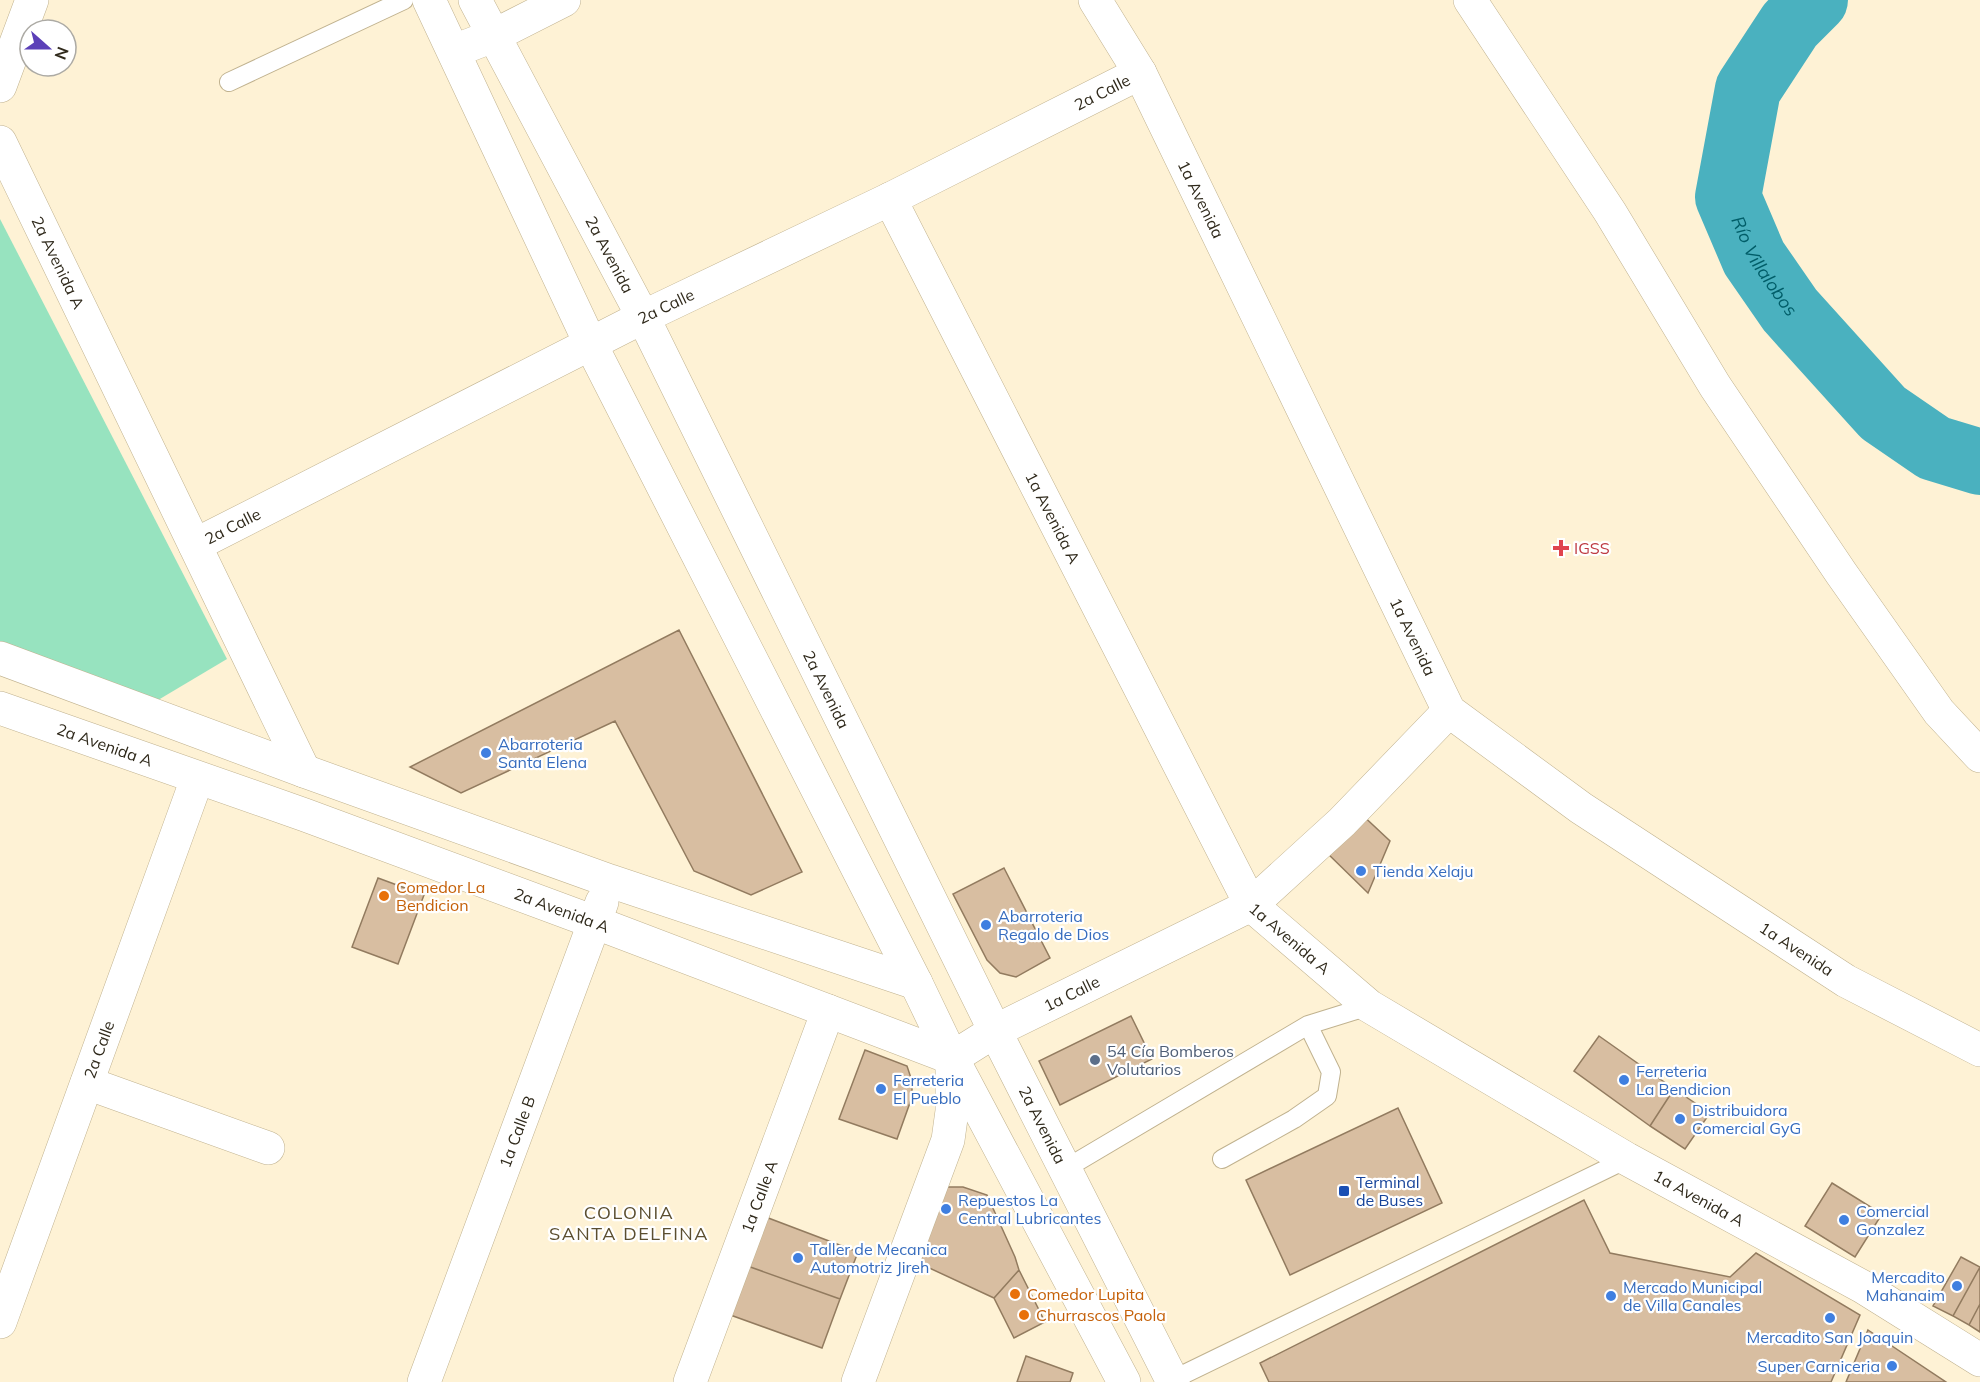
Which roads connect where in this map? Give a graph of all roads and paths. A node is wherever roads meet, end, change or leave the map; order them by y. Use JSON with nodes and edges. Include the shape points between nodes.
{"nodes":[{"id":1,"x":32,"y":0,"type":"edge"},
{"id":2,"x":404,"y":0,"type":"edge"},
{"id":3,"x":429,"y":0,"type":"edge"},
{"id":4,"x":475,"y":0,"type":"edge"},
{"id":5,"x":564,"y":0,"type":"edge"},
{"id":6,"x":1095,"y":0,"type":"edge"},
{"id":7,"x":1470,"y":0,"type":"edge"},
{"id":8,"x":493,"y":36,"type":"junction"},
{"id":9,"x":454,"y":51,"type":"junction"},
{"id":10,"x":1140,"y":73,"type":"junction"},
{"id":11,"x":230,"y":82,"type":"dead end"},
{"id":12,"x":0,"y":86,"type":"edge"},
{"id":13,"x":0,"y":142,"type":"edge"},
{"id":14,"x":890,"y":199,"type":"junction"},
{"id":15,"x":644,"y":317,"type":"junction"},
{"id":16,"x":591,"y":345,"type":"junction"},
{"id":17,"x":195,"y":545,"type":"junction"},
{"id":18,"x":0,"y":658,"type":"edge"},
{"id":19,"x":0,"y":708,"type":"edge"},
{"id":20,"x":1449,"y":711,"type":"junction"},
{"id":21,"x":1980,"y":756,"type":"edge"},
{"id":22,"x":304,"y":771,"type":"junction"},
{"id":23,"x":197,"y":779,"type":"junction"},
{"id":24,"x":610,"y":881,"type":"junction"},
{"id":25,"x":1251,"y":905,"type":"junction"},
{"id":26,"x":594,"y":922,"type":"junction"},
{"id":27,"x":916,"y":983,"type":"junction"},
{"id":28,"x":1369,"y":1006,"type":"junction"},
{"id":29,"x":828,"y":1011,"type":"junction"},
{"id":30,"x":1308,"y":1025,"type":"junction"},
{"id":31,"x":995,"y":1031,"type":"junction"},
{"id":32,"x":1980,"y":1050,"type":"edge"},
{"id":33,"x":952,"y":1058,"type":"junction"},
{"id":34,"x":87,"y":1083,"type":"junction"},
{"id":35,"x":268,"y":1148,"type":"dead end"},
{"id":36,"x":1222,"y":1159,"type":"dead end"},
{"id":37,"x":1627,"y":1159,"type":"junction"},
{"id":38,"x":1065,"y":1169,"type":"junction"},
{"id":39,"x":0,"y":1322,"type":"edge"},
{"id":40,"x":1980,"y":1360,"type":"edge"},
{"id":41,"x":1171,"y":1381,"type":"edge"},
{"id":42,"x":424,"y":1382,"type":"edge"},
{"id":43,"x":690,"y":1382,"type":"edge"},
{"id":44,"x":858,"y":1382,"type":"edge"},
{"id":45,"x":1124,"y":1382,"type":"edge"}],
"edges":[{"from":1,"to":12,"type":"street"},
{"from":2,"to":11,"type":"lane"},
{"from":3,"to":9,"type":"street"},
{"from":4,"to":8,"type":"street","name":"2a Avenida"},
{"from":5,"to":8,"type":"street"},
{"from":6,"to":10,"type":"street","name":"1a Avenida"},
{"from":7,"to":21,"type":"street","via":[[1610,212],[1715,386],[1840,573],[1939,712]]},
{"from":8,"to":9,"type":"street"},
{"from":8,"to":15,"type":"street","name":"2a Avenida"},
{"from":9,"to":16,"type":"street"},
{"from":10,"to":14,"type":"street","name":"2a Calle"},
{"from":10,"to":20,"type":"street","name":"1a Avenida"},
{"from":13,"to":17,"type":"street","name":"2a Avenida A"},
{"from":14,"to":15,"type":"street","name":"2a Calle"},
{"from":14,"to":25,"type":"street","name":"1a Avenida A"},
{"from":15,"to":16,"type":"street","name":"2a Calle"},
{"from":15,"to":31,"type":"street","name":"2a Avenida"},
{"from":16,"to":17,"type":"street","name":"2a Calle"},
{"from":16,"to":27,"type":"street"},
{"from":17,"to":22,"type":"street","name":"2a Avenida A"},
{"from":18,"to":22,"type":"street"},
{"from":19,"to":23,"type":"street","name":"2a Avenida A"},
{"from":20,"to":25,"type":"street","name":"1a Calle","via":[[1342,822]]},
{"from":20,"to":32,"type":"street","name":"1a Avenida","via":[[1581,808],[1846,981]]},
{"from":22,"to":24,"type":"street"},
{"from":23,"to":26,"type":"street","name":"2a Avenida A"},
{"from":23,"to":34,"type":"street","name":"2a Calle"},
{"from":24,"to":26,"type":"street","name":"1a Calle B"},
{"from":24,"to":27,"type":"street"},
{"from":25,"to":28,"type":"street","name":"1a Avenida A"},
{"from":25,"to":31,"type":"street","name":"1a Calle"},
{"from":26,"to":29,"type":"street","name":"2a Avenida A"},
{"from":26,"to":42,"type":"street","name":"1a Calle B"},
{"from":27,"to":33,"type":"street"},
{"from":28,"to":30,"type":"lane"},
{"from":28,"to":37,"type":"street","name":"1a Avenida A"},
{"from":29,"to":33,"type":"street","name":"2a Avenida A"},
{"from":29,"to":43,"type":"street","name":"1a Calle A"},
{"from":30,"to":36,"type":"lane","via":[[1331,1072],[1327,1096]]},
{"from":30,"to":38,"type":"lane"},
{"from":31,"to":33,"type":"street","name":"1a Calle"},
{"from":31,"to":38,"type":"street","name":"2a Avenida"},
{"from":33,"to":44,"type":"street","via":[[948,1140]]},
{"from":33,"to":45,"type":"street"},
{"from":34,"to":35,"type":"street"},
{"from":34,"to":39,"type":"street","name":"2a Calle"},
{"from":37,"to":40,"type":"street","name":"1a Avenida A","via":[[1863,1287]]},
{"from":37,"to":41,"type":"lane"},
{"from":38,"to":41,"type":"street","name":"2a Avenida"}]}
